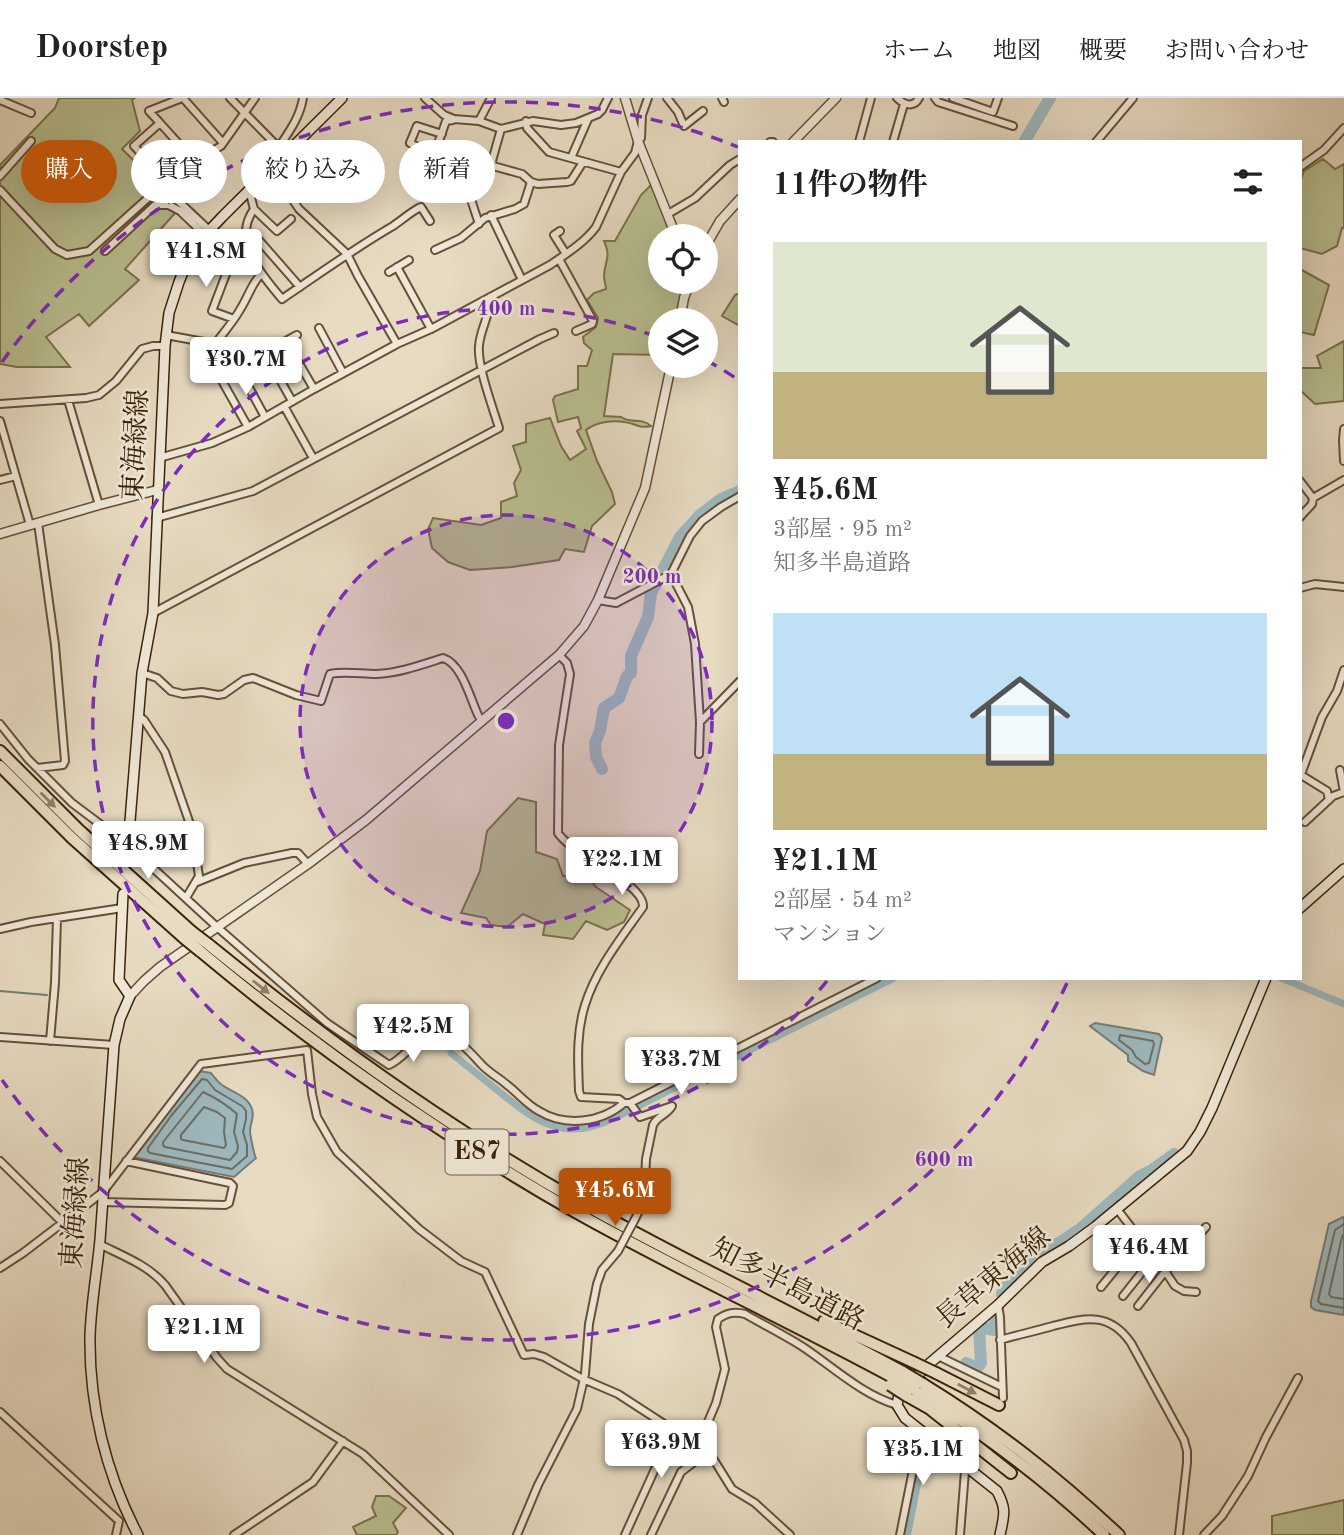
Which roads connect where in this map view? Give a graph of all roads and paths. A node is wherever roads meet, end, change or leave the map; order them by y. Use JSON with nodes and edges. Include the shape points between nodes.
{"nodes":[{"id":1,"x":183,"y":98,"type":"edge"},
{"id":2,"x":230,"y":98,"type":"edge"},
{"id":3,"x":255,"y":98,"type":"edge"},
{"id":4,"x":303,"y":98,"type":"edge"},
{"id":5,"x":342,"y":98,"type":"edge"},
{"id":6,"x":425,"y":98,"type":"edge"},
{"id":7,"x":491,"y":98,"type":"edge"},
{"id":8,"x":608,"y":98,"type":"edge"},
{"id":9,"x":625,"y":98,"type":"edge"},
{"id":10,"x":648,"y":98,"type":"edge"},
{"id":11,"x":667,"y":98,"type":"edge"},
{"id":12,"x":836,"y":98,"type":"edge"},
{"id":13,"x":871,"y":98,"type":"edge"},
{"id":14,"x":897,"y":98,"type":"edge"},
{"id":15,"x":919,"y":98,"type":"edge"},
{"id":16,"x":935,"y":98,"type":"edge"},
{"id":17,"x":953,"y":98,"type":"edge"},
{"id":18,"x":998,"y":98,"type":"edge"},
{"id":19,"x":1133,"y":98,"type":"edge"},
{"id":20,"x":0,"y":100,"type":"edge"},
{"id":21,"x":967,"y":100,"type":"edge"},
{"id":22,"x":904,"y":104,"type":"junction"},
{"id":23,"x":703,"y":111,"type":"dead end"},
{"id":24,"x":31,"y":113,"type":"dead end"},
{"id":25,"x":245,"y":114,"type":"junction"},
{"id":26,"x":454,"y":119,"type":"junction"},
{"id":27,"x":588,"y":119,"type":"junction"},
{"id":28,"x":480,"y":121,"type":"junction"},
{"id":29,"x":526,"y":121,"type":"junction"},
{"id":30,"x":160,"y":124,"type":"junction"},
{"id":31,"x":684,"y":126,"type":"junction"},
{"id":32,"x":1013,"y":127,"type":"dead end"},
{"id":33,"x":1344,"y":128,"type":"edge"},
{"id":34,"x":501,"y":129,"type":"junction"},
{"id":35,"x":442,"y":134,"type":"junction"},
{"id":36,"x":688,"y":135,"type":"dead end"},
{"id":37,"x":141,"y":140,"type":"edge"},
{"id":38,"x":175,"y":140,"type":"edge"},
{"id":39,"x":220,"y":140,"type":"edge"},
{"id":40,"x":225,"y":140,"type":"edge"},
{"id":41,"x":271,"y":140,"type":"edge"},
{"id":42,"x":287,"y":140,"type":"edge"},
{"id":43,"x":294,"y":140,"type":"edge"},
{"id":44,"x":795,"y":140,"type":"edge"},
{"id":45,"x":860,"y":140,"type":"edge"},
{"id":46,"x":894,"y":140,"type":"edge"},
{"id":47,"x":1099,"y":140,"type":"edge"},
{"id":48,"x":638,"y":141,"type":"junction"},
{"id":49,"x":21,"y":152,"type":"edge"},
{"id":50,"x":571,"y":159,"type":"junction"},
{"id":51,"x":738,"y":160,"type":"edge"},
{"id":52,"x":583,"y":162,"type":"junction"},
{"id":53,"x":1302,"y":166,"type":"edge"},
{"id":54,"x":621,"y":172,"type":"junction"},
{"id":55,"x":0,"y":176,"type":"edge"},
{"id":56,"x":531,"y":182,"type":"junction"},
{"id":57,"x":0,"y":190,"type":"edge"},
{"id":58,"x":241,"y":198,"type":"edge"},
{"id":59,"x":738,"y":201,"type":"edge"},
{"id":60,"x":252,"y":203,"type":"edge"},
{"id":61,"x":295,"y":203,"type":"edge"},
{"id":62,"x":472,"y":203,"type":"edge"},
{"id":63,"x":254,"y":209,"type":"junction"},
{"id":64,"x":668,"y":214,"type":"junction"},
{"id":65,"x":491,"y":215,"type":"junction"},
{"id":66,"x":290,"y":219,"type":"dead end"},
{"id":67,"x":430,"y":221,"type":"dead end"},
{"id":68,"x":479,"y":224,"type":"junction"},
{"id":69,"x":672,"y":224,"type":"edge"},
{"id":70,"x":718,"y":224,"type":"edge"},
{"id":71,"x":560,"y":231,"type":"dead end"},
{"id":72,"x":207,"y":233,"type":"junction"},
{"id":73,"x":246,"y":239,"type":"junction"},
{"id":74,"x":435,"y":250,"type":"dead end"},
{"id":75,"x":105,"y":251,"type":"dead end"},
{"id":76,"x":347,"y":254,"type":"junction"},
{"id":77,"x":563,"y":256,"type":"junction"},
{"id":78,"x":409,"y":260,"type":"dead end"},
{"id":79,"x":397,"y":267,"type":"junction"},
{"id":80,"x":389,"y":272,"type":"dead end"},
{"id":81,"x":261,"y":274,"type":"junction"},
{"id":82,"x":522,"y":280,"type":"junction"},
{"id":83,"x":299,"y":287,"type":"junction"},
{"id":84,"x":490,"y":297,"type":"junction"},
{"id":85,"x":234,"y":319,"type":"junction"},
{"id":86,"x":319,"y":328,"type":"dead end"},
{"id":87,"x":431,"y":329,"type":"junction"},
{"id":88,"x":576,"y":331,"type":"dead end"},
{"id":89,"x":554,"y":333,"type":"dead end"},
{"id":90,"x":166,"y":335,"type":"junction"},
{"id":91,"x":297,"y":335,"type":"dead end"},
{"id":92,"x":397,"y":344,"type":"junction"},
{"id":93,"x":165,"y":346,"type":"junction"},
{"id":94,"x":233,"y":366,"type":"dead end"},
{"id":95,"x":482,"y":370,"type":"junction"},
{"id":96,"x":343,"y":373,"type":"junction"},
{"id":97,"x":668,"y":378,"type":"edge"},
{"id":98,"x":221,"y":379,"type":"dead end"},
{"id":99,"x":246,"y":382,"type":"dead end"},
{"id":100,"x":314,"y":388,"type":"junction"},
{"id":101,"x":68,"y":400,"type":"junction"},
{"id":102,"x":292,"y":401,"type":"junction"},
{"id":103,"x":0,"y":404,"type":"edge"},
{"id":104,"x":284,"y":405,"type":"junction"},
{"id":105,"x":265,"y":417,"type":"junction"},
{"id":106,"x":0,"y":421,"type":"edge"},
{"id":107,"x":248,"y":427,"type":"junction"},
{"id":108,"x":1344,"y":429,"type":"edge"},
{"id":109,"x":3,"y":443,"type":"edge"},
{"id":110,"x":159,"y":458,"type":"junction"},
{"id":111,"x":313,"y":458,"type":"junction"},
{"id":112,"x":1344,"y":461,"type":"edge"},
{"id":113,"x":16,"y":476,"type":"junction"},
{"id":114,"x":0,"y":480,"type":"edge"},
{"id":115,"x":1344,"y":480,"type":"edge"},
{"id":116,"x":157,"y":490,"type":"junction"},
{"id":117,"x":1304,"y":491,"type":"edge"},
{"id":118,"x":738,"y":497,"type":"edge"},
{"id":119,"x":1313,"y":498,"type":"junction"},
{"id":120,"x":99,"y":505,"type":"junction"},
{"id":121,"x":1302,"y":515,"type":"edge"},
{"id":122,"x":156,"y":518,"type":"junction"},
{"id":123,"x":34,"y":524,"type":"junction"},
{"id":124,"x":0,"y":534,"type":"edge"},
{"id":125,"x":671,"y":574,"type":"junction"},
{"id":126,"x":1302,"y":587,"type":"edge"},
{"id":127,"x":1344,"y":587,"type":"edge"},
{"id":128,"x":598,"y":600,"type":"junction"},
{"id":129,"x":153,"y":613,"type":"junction"},
{"id":130,"x":559,"y":654,"type":"junction"},
{"id":131,"x":1344,"y":670,"type":"edge"},
{"id":132,"x":142,"y":673,"type":"junction"},
{"id":133,"x":738,"y":683,"type":"edge"},
{"id":134,"x":138,"y":715,"type":"junction"},
{"id":135,"x":481,"y":720,"type":"junction"},
{"id":136,"x":700,"y":722,"type":"junction"},
{"id":137,"x":0,"y":724,"type":"edge"},
{"id":138,"x":0,"y":751,"type":"edge"},
{"id":139,"x":699,"y":754,"type":"dead end"},
{"id":140,"x":0,"y":766,"type":"edge"},
{"id":141,"x":37,"y":768,"type":"junction"},
{"id":142,"x":1340,"y":770,"type":"dead end"},
{"id":143,"x":1302,"y":773,"type":"edge"},
{"id":144,"x":1302,"y":777,"type":"edge"},
{"id":145,"x":1325,"y":780,"type":"dead end"},
{"id":146,"x":1327,"y":791,"type":"junction"},
{"id":147,"x":1329,"y":800,"type":"junction"},
{"id":148,"x":1305,"y":822,"type":"dead end"},
{"id":149,"x":128,"y":845,"type":"junction"},
{"id":150,"x":127,"y":858,"type":"dead end"},
{"id":151,"x":308,"y":864,"type":"junction"},
{"id":152,"x":1344,"y":869,"type":"edge"},
{"id":153,"x":197,"y":882,"type":"junction"},
{"id":154,"x":123,"y":894,"type":"dead end"},
{"id":155,"x":186,"y":898,"type":"junction"},
{"id":156,"x":1302,"y":904,"type":"edge"},
{"id":157,"x":122,"y":908,"type":"junction"},
{"id":158,"x":57,"y":918,"type":"junction"},
{"id":159,"x":217,"y":927,"type":"junction"},
{"id":160,"x":0,"y":929,"type":"edge"},
{"id":161,"x":188,"y":934,"type":"junction"},
{"id":162,"x":204,"y":948,"type":"junction"},
{"id":163,"x":873,"y":980,"type":"edge"},
{"id":164,"x":1265,"y":980,"type":"edge"},
{"id":165,"x":130,"y":996,"type":"junction"},
{"id":166,"x":0,"y":1037,"type":"edge"},
{"id":167,"x":50,"y":1041,"type":"junction"},
{"id":168,"x":114,"y":1045,"type":"junction"},
{"id":169,"x":627,"y":1103,"type":"junction"},
{"id":170,"x":0,"y":1161,"type":"edge"},
{"id":171,"x":126,"y":1161,"type":"junction"},
{"id":172,"x":102,"y":1197,"type":"junction"},
{"id":173,"x":1117,"y":1209,"type":"junction"},
{"id":174,"x":62,"y":1222,"type":"junction"},
{"id":175,"x":1206,"y":1227,"type":"dead end"},
{"id":176,"x":1140,"y":1239,"type":"junction"},
{"id":177,"x":99,"y":1244,"type":"junction"},
{"id":178,"x":1154,"y":1257,"type":"junction"},
{"id":179,"x":0,"y":1268,"type":"edge"},
{"id":180,"x":1165,"y":1272,"type":"junction"},
{"id":181,"x":1101,"y":1287,"type":"dead end"},
{"id":182,"x":1196,"y":1292,"type":"dead end"},
{"id":183,"x":1123,"y":1296,"type":"dead end"},
{"id":184,"x":772,"y":1302,"type":"junction"},
{"id":185,"x":998,"y":1304,"type":"junction"},
{"id":186,"x":1138,"y":1306,"type":"dead end"},
{"id":187,"x":1000,"y":1340,"type":"junction"},
{"id":188,"x":938,"y":1356,"type":"junction"},
{"id":189,"x":1298,"y":1378,"type":"dead end"},
{"id":190,"x":583,"y":1379,"type":"junction"},
{"id":191,"x":896,"y":1379,"type":"junction"},
{"id":192,"x":1002,"y":1387,"type":"junction"},
{"id":193,"x":915,"y":1390,"type":"junction"},
{"id":194,"x":1001,"y":1402,"type":"joint"},
{"id":195,"x":897,"y":1405,"type":"junction"},
{"id":196,"x":0,"y":1412,"type":"edge"},
{"id":197,"x":921,"y":1430,"type":"junction"},
{"id":198,"x":675,"y":1432,"type":"junction"},
{"id":199,"x":343,"y":1441,"type":"junction"},
{"id":200,"x":695,"y":1444,"type":"junction"},
{"id":201,"x":706,"y":1453,"type":"junction"},
{"id":202,"x":968,"y":1467,"type":"junction"},
{"id":203,"x":1011,"y":1473,"type":"dead end"},
{"id":204,"x":130,"y":1518,"type":"junction"},
{"id":205,"x":119,"y":1521,"type":"junction"},
{"id":206,"x":116,"y":1535,"type":"edge"},
{"id":207,"x":138,"y":1535,"type":"edge"},
{"id":208,"x":234,"y":1535,"type":"edge"},
{"id":209,"x":449,"y":1535,"type":"edge"},
{"id":210,"x":517,"y":1535,"type":"edge"},
{"id":211,"x":625,"y":1535,"type":"edge"},
{"id":212,"x":651,"y":1535,"type":"edge"},
{"id":213,"x":790,"y":1535,"type":"edge"},
{"id":214,"x":900,"y":1535,"type":"edge"},
{"id":215,"x":960,"y":1535,"type":"edge"},
{"id":216,"x":1000,"y":1535,"type":"edge"},
{"id":217,"x":1104,"y":1535,"type":"edge"},
{"id":218,"x":1119,"y":1535,"type":"edge"},
{"id":219,"x":1179,"y":1535,"type":"edge"},
{"id":220,"x":1204,"y":1535,"type":"edge"}],
"edges":[{"from":1,"to":30,"type":"street","via":[[149,111]]},
{"from":1,"to":39,"type":"street"},
{"from":2,"to":25,"type":"street"},
{"from":3,"to":25,"type":"street"},
{"from":4,"to":42,"type":"street"},
{"from":5,"to":43,"type":"main road","name":"東海緑線"},
{"from":6,"to":26,"type":"street"},
{"from":7,"to":28,"type":"street"},
{"from":8,"to":27,"type":"street"},
{"from":9,"to":48,"type":"street"},
{"from":10,"to":48,"type":"street"},
{"from":11,"to":31,"type":"street"},
{"from":12,"to":44,"type":"street"},
{"from":13,"to":45,"type":"street"},
{"from":14,"to":22,"type":"street"},
{"from":15,"to":22,"type":"street","via":[[915,104]]},
{"from":16,"to":32,"type":"street"},
{"from":17,"to":21,"type":"street"},
{"from":18,"to":21,"type":"street","via":[[993,112]]},
{"from":19,"to":47,"type":"street"},
{"from":20,"to":24,"type":"street"},
{"from":22,"to":46,"type":"street"},
{"from":23,"to":31,"type":"street"},
{"from":25,"to":40,"type":"street"},
{"from":25,"to":41,"type":"street"},
{"from":26,"to":28,"type":"street"},
{"from":26,"to":35,"type":"street","via":[[446,121]]},
{"from":27,"to":29,"type":"street","via":[[561,125]]},
{"from":27,"to":50,"type":"street"},
{"from":28,"to":34,"type":"street"},
{"from":29,"to":34,"type":"street"},
{"from":29,"to":50,"type":"street","via":[[549,152]]},
{"from":30,"to":37,"type":"street"},
{"from":30,"to":38,"type":"street"},
{"from":31,"to":36,"type":"street"},
{"from":33,"to":53,"type":"street"},
{"from":34,"to":56,"type":"street","via":[[493,166],[522,174]]},
{"from":35,"to":35,"type":"street","via":[[433,155],[410,143],[417,126]]},
{"from":48,"to":54,"type":"street"},
{"from":48,"to":64,"type":"street"},
{"from":49,"to":55,"type":"street"},
{"from":50,"to":52,"type":"street"},
{"from":51,"to":64,"type":"street","via":[[695,198]]},
{"from":52,"to":54,"type":"street"},
{"from":52,"to":56,"type":"street","via":[[567,182]]},
{"from":54,"to":77,"type":"street","via":[[596,228]]},
{"from":56,"to":65,"type":"street","via":[[524,204]]},
{"from":57,"to":72,"type":"street","via":[[55,249],[67,255],[89,251],[148,198],[163,192],[176,199]]},
{"from":58,"to":72,"type":"main road","name":"東海緑線"},
{"from":59,"to":70,"type":"street"},
{"from":60,"to":63,"type":"street"},
{"from":61,"to":76,"type":"street"},
{"from":62,"to":68,"type":"street"},
{"from":63,"to":66,"type":"street","via":[[277,231]]},
{"from":63,"to":73,"type":"street"},
{"from":64,"to":69,"type":"street"},
{"from":65,"to":68,"type":"street"},
{"from":65,"to":82,"type":"street"},
{"from":67,"to":76,"type":"street","via":[[421,207],[417,208]]},
{"from":68,"to":74,"type":"street"},
{"from":71,"to":77,"type":"street","via":[[554,235]]},
{"from":72,"to":75,"type":"street","via":[[169,205],[155,205]]},
{"from":72,"to":90,"type":"main road","name":"東海緑線","via":[[187,262]]},
{"from":73,"to":81,"type":"street"},
{"from":73,"to":83,"type":"street","via":[[258,239]]},
{"from":73,"to":85,"type":"street","via":[[231,261],[212,310]]},
{"from":76,"to":83,"type":"street"},
{"from":76,"to":92,"type":"street"},
{"from":77,"to":82,"type":"street"},
{"from":77,"to":88,"type":"street","via":[[593,321]]},
{"from":78,"to":79,"type":"street"},
{"from":79,"to":80,"type":"street"},
{"from":79,"to":87,"type":"street"},
{"from":81,"to":83,"type":"street","via":[[282,299]]},
{"from":81,"to":85,"type":"street"},
{"from":82,"to":84,"type":"street"},
{"from":84,"to":87,"type":"street"},
{"from":84,"to":95,"type":"street","via":[[478,350]]},
{"from":85,"to":90,"type":"street","via":[[215,344]]},
{"from":86,"to":96,"type":"street"},
{"from":87,"to":92,"type":"street"},
{"from":89,"to":95,"type":"street"},
{"from":90,"to":93,"type":"main road","name":"東海緑線"},
{"from":91,"to":100,"type":"street","via":[[286,341]]},
{"from":92,"to":96,"type":"street"},
{"from":93,"to":101,"type":"street","via":[[142,349],[99,395]]},
{"from":93,"to":110,"type":"main road","name":"東海緑線"},
{"from":94,"to":102,"type":"street","via":[[270,362]]},
{"from":95,"to":111,"type":"street"},
{"from":95,"to":129,"type":"street","via":[[499,428]]},
{"from":96,"to":100,"type":"street"},
{"from":97,"to":128,"type":"street","via":[[645,488]]},
{"from":98,"to":107,"type":"street"},
{"from":99,"to":105,"type":"street"},
{"from":100,"to":102,"type":"street"},
{"from":101,"to":103,"type":"street"},
{"from":101,"to":120,"type":"street"},
{"from":102,"to":104,"type":"street"},
{"from":104,"to":105,"type":"street"},
{"from":104,"to":111,"type":"street"},
{"from":105,"to":107,"type":"street"},
{"from":106,"to":109,"type":"street"},
{"from":107,"to":110,"type":"street"},
{"from":108,"to":112,"type":"street"},
{"from":109,"to":113,"type":"street"},
{"from":110,"to":116,"type":"main road","name":"東海緑線"},
{"from":111,"to":122,"type":"street","via":[[253,491]]},
{"from":113,"to":114,"type":"street"},
{"from":113,"to":123,"type":"street"},
{"from":115,"to":119,"type":"street"},
{"from":116,"to":120,"type":"street"},
{"from":116,"to":122,"type":"main road","name":"東海緑線"},
{"from":117,"to":119,"type":"street"},
{"from":118,"to":125,"type":"street","via":[[702,521]]},
{"from":119,"to":121,"type":"street"},
{"from":120,"to":123,"type":"street"},
{"from":122,"to":129,"type":"main road","name":"東海緑線"},
{"from":123,"to":124,"type":"street"},
{"from":123,"to":141,"type":"street","via":[[55,645],[65,761]]},
{"from":125,"to":128,"type":"street","via":[[616,603]]},
{"from":125,"to":136,"type":"street","via":[[688,607],[693,632]]},
{"from":126,"to":127,"type":"street"},
{"from":128,"to":130,"type":"street","via":[[584,626]]},
{"from":129,"to":132,"type":"main road","name":"東海緑線"},
{"from":130,"to":135,"type":"street"},
{"from":130,"to":169,"type":"street","via":[[570,674],[559,746],[558,833],[624,881],[644,902],[594,980],[582,1015],[577,1052],[581,1097]]},
{"from":131,"to":143,"type":"street"},
{"from":132,"to":134,"type":"main road","name":"東海緑線"},
{"from":132,"to":135,"type":"street","via":[[183,694],[224,694],[253,678],[321,701],[330,674],[377,674],[443,658],[458,669]]},
{"from":133,"to":136,"type":"street"},
{"from":134,"to":149,"type":"main road","name":"東海緑線"},
{"from":134,"to":153,"type":"street","via":[[164,752],[178,787],[192,830]]},
{"from":135,"to":151,"type":"street"},
{"from":136,"to":139,"type":"street"},
{"from":137,"to":141,"type":"street"},
{"from":138,"to":161,"type":"highway","name":"知多半島道路","number":"E87","one_way":true},
{"from":140,"to":161,"type":"highway","name":"知多半島道路","number":"E87","via":[[80,846]]},
{"from":141,"to":149,"type":"street","via":[[72,803]]},
{"from":142,"to":147,"type":"street","via":[[1344,792]]},
{"from":144,"to":146,"type":"street"},
{"from":145,"to":146,"type":"street"},
{"from":146,"to":147,"type":"street"},
{"from":147,"to":148,"type":"street"},
{"from":149,"to":150,"type":"main road","name":"東海緑線"},
{"from":149,"to":155,"type":"street"},
{"from":151,"to":153,"type":"street","via":[[292,853],[244,863]]},
{"from":151,"to":159,"type":"street"},
{"from":152,"to":156,"type":"main road"},
{"from":153,"to":155,"type":"street"},
{"from":154,"to":157,"type":"main road"},
{"from":155,"to":159,"type":"street"},
{"from":157,"to":158,"type":"street"},
{"from":157,"to":165,"type":"main road","via":[[119,981]]},
{"from":158,"to":160,"type":"street"},
{"from":158,"to":167,"type":"street"},
{"from":159,"to":165,"type":"street","via":[[160,967]]},
{"from":159,"to":169,"type":"street","via":[[327,1023],[389,1065],[417,1042],[435,1035],[463,1045],[518,1096],[548,1116],[587,1120]]},
{"from":161,"to":162,"type":"highway","name":"知多半島道路","number":"E87","bridge":true},
{"from":162,"to":184,"type":"highway","name":"知多半島道路","number":"E87","one_way":true,"via":[[489,1148],[612,1220]]},
{"from":162,"to":191,"type":"highway","name":"知多半島道路","number":"E87","via":[[264,1003],[328,1051],[541,1192]]},
{"from":163,"to":169,"type":"street"},
{"from":164,"to":173,"type":"main road","name":"長草東海線","via":[[1200,1132],[1187,1151]]},
{"from":165,"to":168,"type":"main road","name":"東海緑線"},
{"from":166,"to":167,"type":"street"},
{"from":167,"to":168,"type":"street"},
{"from":168,"to":172,"type":"main road","name":"東海緑線"},
{"from":169,"to":190,"type":"street","bridge":true,"via":[[640,1117],[672,1106],[654,1121],[644,1201],[597,1284]]},
{"from":170,"to":174,"type":"street"},
{"from":171,"to":172,"type":"street"},
{"from":171,"to":172,"type":"street","via":[[230,1184],[229,1203]]},
{"from":171,"to":190,"type":"street","via":[[201,1065],[307,1050],[317,1117],[337,1152],[419,1229],[461,1261],[485,1272],[524,1355],[544,1357]]},
{"from":172,"to":174,"type":"street"},
{"from":172,"to":177,"type":"main road","name":"東海緑線"},
{"from":173,"to":176,"type":"street"},
{"from":173,"to":185,"type":"main road","name":"長草東海線","via":[[1042,1262]]},
{"from":174,"to":179,"type":"street"},
{"from":175,"to":180,"type":"street"},
{"from":176,"to":178,"type":"street"},
{"from":176,"to":181,"type":"street"},
{"from":177,"to":199,"type":"street","via":[[157,1275],[227,1369]]},
{"from":177,"to":204,"type":"main road","name":"東海緑線","via":[[90,1335],[93,1392],[103,1448]]},
{"from":178,"to":180,"type":"street"},
{"from":178,"to":183,"type":"street"},
{"from":180,"to":182,"type":"street","via":[[1175,1286]]},
{"from":180,"to":186,"type":"street"},
{"from":184,"to":191,"type":"highway","name":"知多半島道路","number":"E87"},
{"from":184,"to":194,"type":"highway","one_way":true,"bridge":true},
{"from":185,"to":187,"type":"street"},
{"from":185,"to":188,"type":"main road","name":"長草東海線"},
{"from":187,"to":192,"type":"street"},
{"from":187,"to":219,"type":"street","via":[[1082,1319],[1102,1320],[1124,1332],[1187,1451]]},
{"from":188,"to":192,"type":"street"},
{"from":188,"to":195,"type":"main road","name":"長草東海線","via":[[899,1394]]},
{"from":189,"to":220,"type":"street","via":[[1248,1476]]},
{"from":190,"to":198,"type":"street","via":[[618,1394]]},
{"from":190,"to":210,"type":"street","via":[[577,1409]]},
{"from":191,"to":193,"type":"highway","name":"知多半島道路","number":"E87","bridge":true},
{"from":191,"to":193,"type":"highway","bridge":true},
{"from":192,"to":194,"type":"street"},
{"from":193,"to":203,"type":"highway","via":[[930,1409]]},
{"from":193,"to":217,"type":"highway","name":"知多半島道路","number":"E87","via":[[997,1444]]},
{"from":193,"to":218,"type":"highway","name":"知多半島道路","number":"E87","via":[[973,1415],[1061,1482]]},
{"from":195,"to":197,"type":"main road"},
{"from":195,"to":200,"type":"street","via":[[866,1392],[801,1346],[736,1312],[718,1319],[725,1369],[713,1412]]},
{"from":196,"to":205,"type":"street"},
{"from":197,"to":202,"type":"main road"},
{"from":197,"to":214,"type":"street"},
{"from":198,"to":200,"type":"street"},
{"from":198,"to":211,"type":"street"},
{"from":199,"to":208,"type":"street","via":[[313,1482]]},
{"from":199,"to":209,"type":"street","via":[[381,1469]]},
{"from":200,"to":201,"type":"street"},
{"from":201,"to":212,"type":"street","via":[[681,1472]]},
{"from":201,"to":213,"type":"street","via":[[732,1489]]},
{"from":202,"to":215,"type":"street"},
{"from":202,"to":216,"type":"main road","via":[[993,1486],[1003,1501]]},
{"from":204,"to":205,"type":"street"},
{"from":204,"to":207,"type":"main road","name":"東海緑線"},
{"from":205,"to":206,"type":"street"}]}
